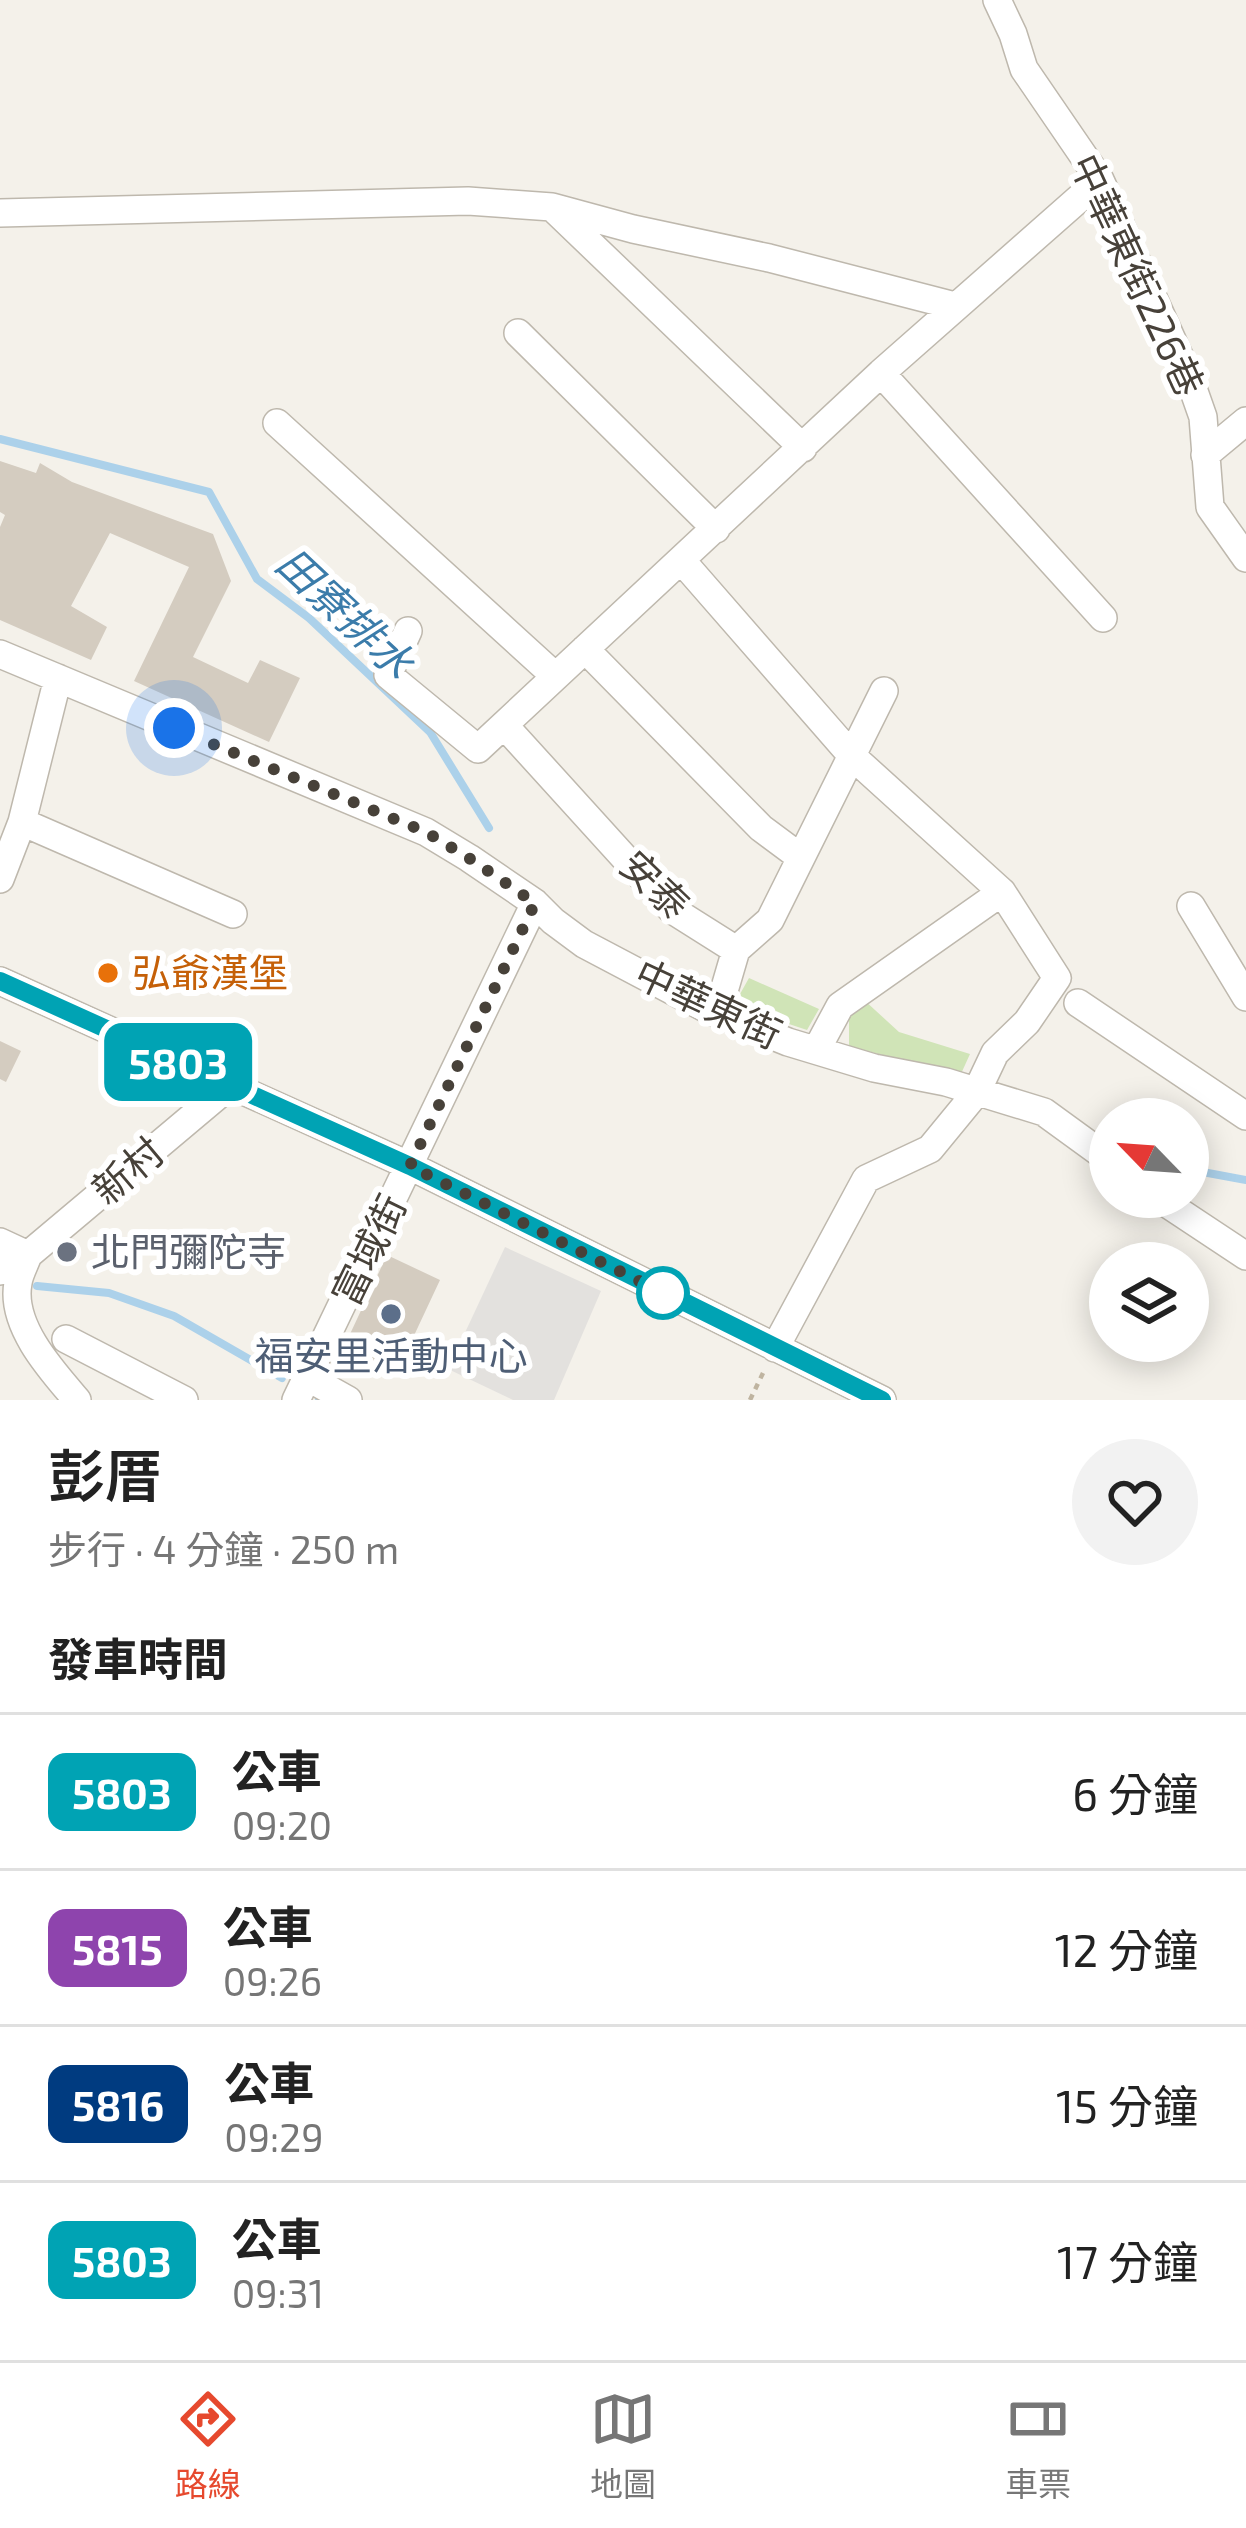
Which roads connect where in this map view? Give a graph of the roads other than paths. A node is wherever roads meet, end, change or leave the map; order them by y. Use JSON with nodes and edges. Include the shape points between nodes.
{"nodes":[{"id":1,"x":997,"y":0,"type":"edge"},
{"id":2,"x":1100,"y":180,"type":"junction"},
{"id":3,"x":552,"y":207,"type":"junction"},
{"id":4,"x":0,"y":213,"type":"edge"},
{"id":5,"x":955,"y":306,"type":"junction"},
{"id":6,"x":518,"y":333,"type":"dead end"},
{"id":7,"x":880,"y":373,"type":"junction"},
{"id":8,"x":1246,"y":421,"type":"edge"},
{"id":9,"x":277,"y":424,"type":"dead end"},
{"id":10,"x":802,"y":448,"type":"junction"},
{"id":11,"x":1205,"y":454,"type":"junction"},
{"id":12,"x":716,"y":529,"type":"junction"},
{"id":13,"x":1246,"y":558,"type":"edge"},
{"id":14,"x":682,"y":561,"type":"junction"},
{"id":15,"x":1103,"y":618,"type":"dead end"},
{"id":16,"x":408,"y":631,"type":"dead end"},
{"id":17,"x":585,"y":649,"type":"junction"},
{"id":18,"x":0,"y":654,"type":"edge"},
{"id":19,"x":555,"y":676,"type":"junction"},
{"id":20,"x":58,"y":678,"type":"junction"},
{"id":21,"x":884,"y":691,"type":"dead end"},
{"id":22,"x":504,"y":725,"type":"junction"},
{"id":23,"x":854,"y":757,"type":"junction"},
{"id":24,"x":22,"y":823,"type":"junction"},
{"id":25,"x":800,"y":857,"type":"junction"},
{"id":26,"x":0,"y":879,"type":"edge"},
{"id":27,"x":1002,"y":892,"type":"junction"},
{"id":28,"x":535,"y":903,"type":"junction"},
{"id":29,"x":1191,"y":906,"type":"dead end"},
{"id":30,"x":233,"y":914,"type":"dead end"},
{"id":31,"x":736,"y":950,"type":"junction"},
{"id":32,"x":0,"y":981,"type":"edge"},
{"id":33,"x":1246,"y":997,"type":"edge"},
{"id":34,"x":1078,"y":1003,"type":"dead end"},
{"id":35,"x":711,"y":1012,"type":"junction"},
{"id":36,"x":817,"y":1049,"type":"junction"},
{"id":37,"x":229,"y":1086,"type":"junction"},
{"id":38,"x":976,"y":1093,"type":"junction"},
{"id":39,"x":1246,"y":1116,"type":"edge"},
{"id":40,"x":1089,"y":1145,"type":"edge"},
{"id":41,"x":410,"y":1166,"type":"junction"},
{"id":42,"x":1188,"y":1218,"type":"edge"},
{"id":43,"x":0,"y":1242,"type":"edge"},
{"id":44,"x":28,"y":1256,"type":"junction"},
{"id":45,"x":1246,"y":1256,"type":"edge"},
{"id":46,"x":0,"y":1270,"type":"edge"},
{"id":47,"x":66,"y":1340,"type":"dead end"},
{"id":48,"x":775,"y":1348,"type":"junction"},
{"id":49,"x":301,"y":1388,"type":"edge"},
{"id":50,"x":77,"y":1400,"type":"edge"},
{"id":51,"x":184,"y":1400,"type":"edge"},
{"id":52,"x":348,"y":1400,"type":"edge"},
{"id":53,"x":882,"y":1400,"type":"edge"}],
"edges":[{"from":1,"to":2,"type":"street","name":"中華東街226巷","via":[[1024,69]]},
{"from":2,"to":5,"type":"street"},
{"from":2,"to":11,"type":"street","name":"中華東街226巷","via":[[1190,380]]},
{"from":3,"to":4,"type":"street","via":[[468,201]]},
{"from":3,"to":5,"type":"street"},
{"from":3,"to":10,"type":"street"},
{"from":5,"to":7,"type":"street"},
{"from":6,"to":12,"type":"street"},
{"from":7,"to":10,"type":"street"},
{"from":7,"to":15,"type":"street"},
{"from":8,"to":11,"type":"street"},
{"from":9,"to":19,"type":"street"},
{"from":10,"to":12,"type":"street"},
{"from":11,"to":13,"type":"street","name":"中華東街226巷","via":[[1210,507]]},
{"from":12,"to":14,"type":"street"},
{"from":14,"to":17,"type":"street"},
{"from":14,"to":23,"type":"street"},
{"from":16,"to":22,"type":"street","via":[[388,675],[478,749]]},
{"from":17,"to":19,"type":"street"},
{"from":17,"to":25,"type":"street","via":[[761,828]]},
{"from":18,"to":20,"type":"street","name":"中華東街"},
{"from":19,"to":22,"type":"street"},
{"from":20,"to":24,"type":"street"},
{"from":20,"to":28,"type":"street","name":"中華東街","via":[[426,832]]},
{"from":21,"to":23,"type":"street"},
{"from":22,"to":31,"type":"street","name":"安泰","via":[[671,910]]},
{"from":23,"to":25,"type":"street"},
{"from":23,"to":27,"type":"street"},
{"from":24,"to":26,"type":"street"},
{"from":24,"to":30,"type":"street"},
{"from":25,"to":31,"type":"street","via":[[770,920]]},
{"from":27,"to":36,"type":"street","via":[[840,1006]]},
{"from":27,"to":38,"type":"street","via":[[1057,978],[995,1053]]},
{"from":28,"to":35,"type":"street","name":"中華東街","via":[[584,944]]},
{"from":28,"to":41,"type":"street","name":"富域街"},
{"from":29,"to":33,"type":"street"},
{"from":31,"to":35,"type":"street"},
{"from":32,"to":37,"type":"street"},
{"from":34,"to":39,"type":"street"},
{"from":35,"to":36,"type":"street","name":"中華東街"},
{"from":36,"to":38,"type":"street","name":"中華東街"},
{"from":37,"to":41,"type":"street"},
{"from":37,"to":44,"type":"street","name":"新村"},
{"from":38,"to":40,"type":"street","name":"中華東街","via":[[1044,1112]]},
{"from":38,"to":48,"type":"street","via":[[930,1149],[866,1179]]},
{"from":41,"to":48,"type":"street"},
{"from":41,"to":49,"type":"street","name":"富域街"},
{"from":42,"to":45,"type":"street"},
{"from":43,"to":44,"type":"street"},
{"from":44,"to":46,"type":"street","name":"新村"},
{"from":44,"to":50,"type":"street","via":[[17,1285],[21,1320]]},
{"from":47,"to":51,"type":"street"},
{"from":48,"to":53,"type":"street"},
{"from":49,"to":52,"type":"street"}]}
